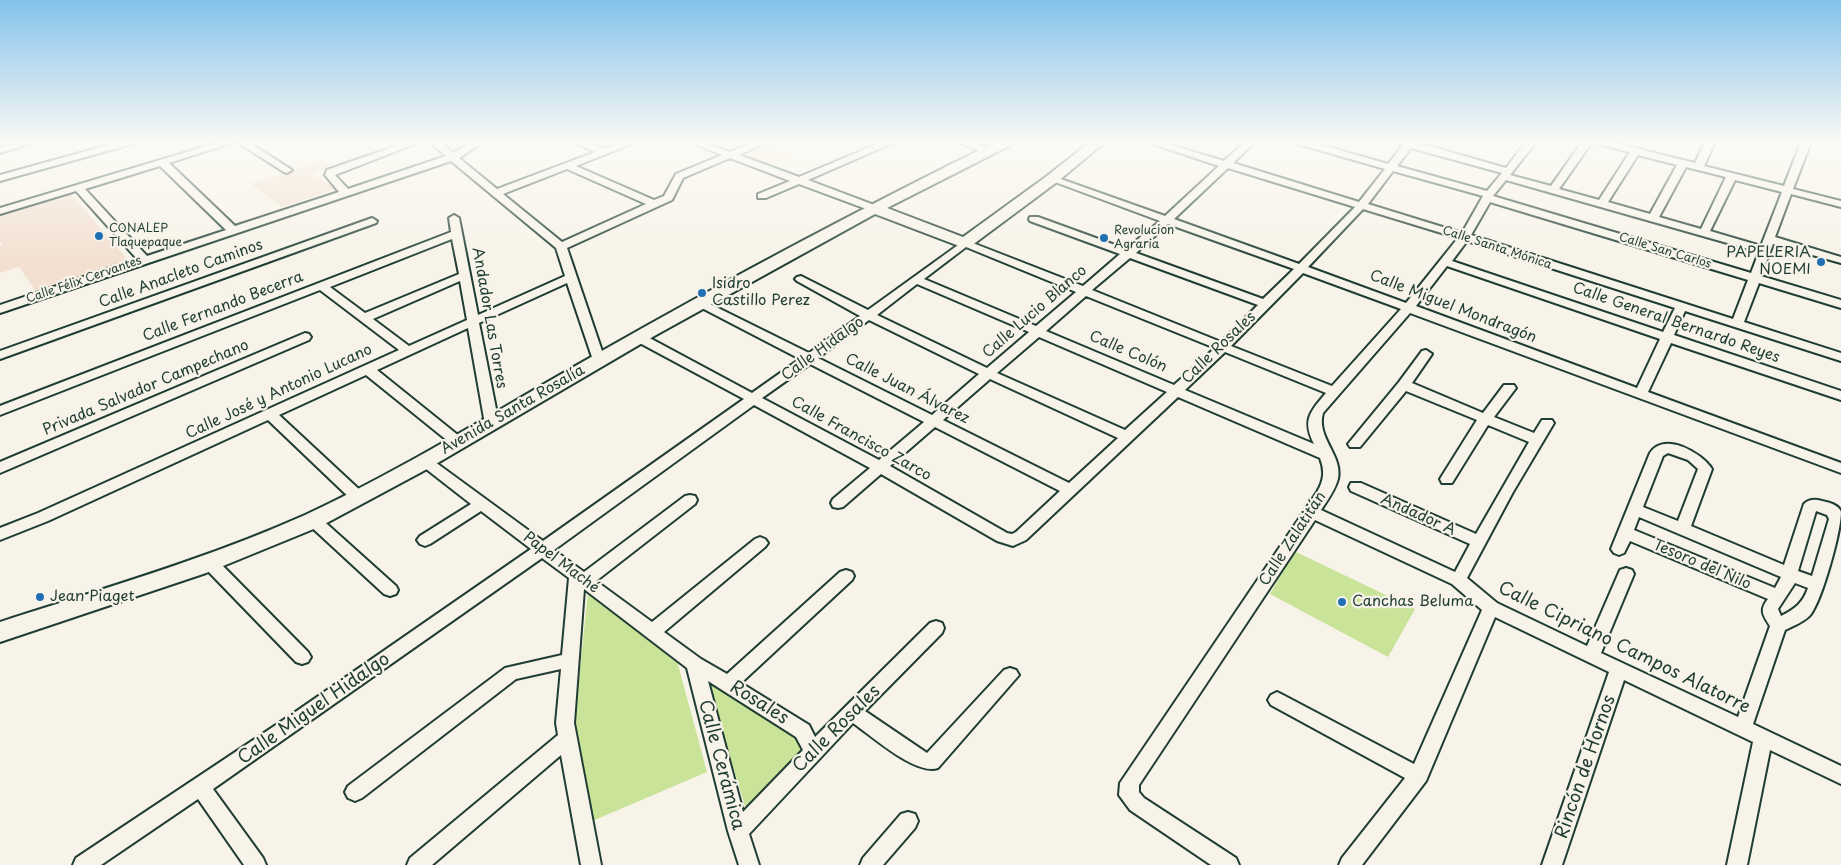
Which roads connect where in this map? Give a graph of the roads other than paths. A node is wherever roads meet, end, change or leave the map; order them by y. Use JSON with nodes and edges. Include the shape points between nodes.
{"nodes":[{"id":1,"x":94,"y":182,"type":"edge"},
{"id":2,"x":183,"y":182,"type":"edge"},
{"id":3,"x":336,"y":182,"type":"edge"},
{"id":4,"x":378,"y":182,"type":"edge"},
{"id":5,"x":483,"y":182,"type":"edge"},
{"id":6,"x":524,"y":182,"type":"edge"},
{"id":7,"x":605,"y":182,"type":"edge"},
{"id":8,"x":676,"y":182,"type":"edge"},
{"id":9,"x":793,"y":182,"type":"edge"},
{"id":10,"x":804,"y":182,"type":"edge"},
{"id":11,"x":925,"y":182,"type":"edge"},
{"id":12,"x":1047,"y":182,"type":"edge"},
{"id":13,"x":1061,"y":182,"type":"edge"},
{"id":14,"x":1207,"y":182,"type":"edge"},
{"id":15,"x":1283,"y":182,"type":"edge"},
{"id":16,"x":1379,"y":182,"type":"edge"},
{"id":17,"x":1441,"y":182,"type":"edge"},
{"id":18,"x":1499,"y":182,"type":"edge"},
{"id":19,"x":1531,"y":182,"type":"edge"},
{"id":20,"x":1558,"y":182,"type":"edge"},
{"id":21,"x":1616,"y":182,"type":"edge"},
{"id":22,"x":1673,"y":182,"type":"edge"},
{"id":23,"x":1729,"y":182,"type":"edge"},
{"id":24,"x":1757,"y":182,"type":"edge"},
{"id":25,"x":1791,"y":182,"type":"edge"},
{"id":26,"x":78,"y":187,"type":"junction"},
{"id":27,"x":1553,"y":190,"type":"junction"},
{"id":28,"x":1788,"y":190,"type":"junction"},
{"id":29,"x":346,"y":193,"type":"junction"},
{"id":30,"x":496,"y":193,"type":"junction"},
{"id":31,"x":762,"y":196,"type":"dead end"},
{"id":32,"x":1489,"y":197,"type":"junction"},
{"id":33,"x":654,"y":204,"type":"junction"},
{"id":34,"x":1602,"y":204,"type":"junction"},
{"id":35,"x":1841,"y":204,"type":"edge"},
{"id":36,"x":1361,"y":206,"type":"junction"},
{"id":37,"x":873,"y":208,"type":"junction"},
{"id":38,"x":0,"y":211,"type":"edge"},
{"id":39,"x":454,"y":218,"type":"dead end"},
{"id":40,"x":1034,"y":218,"type":"dead end"},
{"id":41,"x":1653,"y":218,"type":"junction"},
{"id":42,"x":1166,"y":220,"type":"junction"},
{"id":43,"x":372,"y":221,"type":"dead end"},
{"id":44,"x":233,"y":230,"type":"junction"},
{"id":45,"x":457,"y":233,"type":"junction"},
{"id":46,"x":1704,"y":233,"type":"junction"},
{"id":47,"x":1465,"y":237,"type":"junction"},
{"id":48,"x":964,"y":243,"type":"junction"},
{"id":49,"x":1767,"y":245,"type":"junction"},
{"id":50,"x":561,"y":247,"type":"junction"},
{"id":51,"x":1128,"y":254,"type":"junction"},
{"id":52,"x":144,"y":260,"type":"junction"},
{"id":53,"x":1841,"y":260,"type":"edge"},
{"id":54,"x":1445,"y":262,"type":"junction"},
{"id":55,"x":1301,"y":268,"type":"junction"},
{"id":56,"x":465,"y":275,"type":"junction"},
{"id":57,"x":571,"y":276,"type":"junction"},
{"id":58,"x":1754,"y":278,"type":"junction"},
{"id":59,"x":801,"y":279,"type":"dead end"},
{"id":60,"x":917,"y":280,"type":"junction"},
{"id":61,"x":322,"y":286,"type":"junction"},
{"id":62,"x":1085,"y":290,"type":"junction"},
{"id":63,"x":702,"y":304,"type":"junction"},
{"id":64,"x":1265,"y":304,"type":"junction"},
{"id":65,"x":1841,"y":304,"type":"edge"},
{"id":66,"x":1681,"y":307,"type":"junction"},
{"id":67,"x":1408,"y":308,"type":"junction"},
{"id":68,"x":0,"y":309,"type":"edge"},
{"id":69,"x":868,"y":316,"type":"junction"},
{"id":70,"x":364,"y":318,"type":"junction"},
{"id":71,"x":472,"y":320,"type":"junction"},
{"id":72,"x":1737,"y":325,"type":"junction"},
{"id":73,"x":1038,"y":331,"type":"junction"},
{"id":74,"x":305,"y":337,"type":"dead end"},
{"id":75,"x":1667,"y":337,"type":"junction"},
{"id":76,"x":640,"y":338,"type":"junction"},
{"id":77,"x":1224,"y":346,"type":"junction"},
{"id":78,"x":406,"y":350,"type":"junction"},
{"id":79,"x":1426,"y":354,"type":"dead end"},
{"id":80,"x":0,"y":356,"type":"edge"},
{"id":81,"x":1841,"y":357,"type":"edge"},
{"id":82,"x":810,"y":358,"type":"junction"},
{"id":83,"x":599,"y":360,"type":"junction"},
{"id":84,"x":368,"y":370,"type":"junction"},
{"id":85,"x":988,"y":374,"type":"junction"},
{"id":86,"x":1404,"y":385,"type":"junction"},
{"id":87,"x":1509,"y":388,"type":"dead end"},
{"id":88,"x":1176,"y":389,"type":"junction"},
{"id":89,"x":1335,"y":392,"type":"junction"},
{"id":90,"x":1640,"y":395,"type":"junction"},
{"id":91,"x":1841,"y":396,"type":"edge"},
{"id":92,"x":753,"y":398,"type":"junction"},
{"id":93,"x":0,"y":411,"type":"edge"},
{"id":94,"x":271,"y":415,"type":"junction"},
{"id":95,"x":1485,"y":419,"type":"junction"},
{"id":96,"x":934,"y":421,"type":"junction"},
{"id":97,"x":1547,"y":423,"type":"dead end"},
{"id":98,"x":492,"y":424,"type":"junction"},
{"id":99,"x":1126,"y":436,"type":"junction"},
{"id":100,"x":1537,"y":440,"type":"junction"},
{"id":101,"x":459,"y":442,"type":"junction"},
{"id":102,"x":1355,"y":444,"type":"dead end"},
{"id":103,"x":1326,"y":455,"type":"junction"},
{"id":104,"x":426,"y":462,"type":"junction"},
{"id":105,"x":880,"y":467,"type":"junction"},
{"id":106,"x":0,"y":468,"type":"edge"},
{"id":107,"x":1841,"y":468,"type":"edge"},
{"id":108,"x":1446,"y":479,"type":"dead end"},
{"id":109,"x":1356,"y":487,"type":"dead end"},
{"id":110,"x":1070,"y":490,"type":"junction"},
{"id":111,"x":359,"y":498,"type":"junction"},
{"id":112,"x":690,"y":500,"type":"dead end"},
{"id":113,"x":838,"y":503,"type":"dead end"},
{"id":114,"x":482,"y":504,"type":"junction"},
{"id":115,"x":1634,"y":509,"type":"junction"},
{"id":116,"x":1312,"y":512,"type":"junction"},
{"id":117,"x":313,"y":520,"type":"junction"},
{"id":118,"x":1682,"y":529,"type":"junction"},
{"id":119,"x":1625,"y":533,"type":"junction"},
{"id":120,"x":0,"y":534,"type":"edge"},
{"id":121,"x":425,"y":540,"type":"dead end"},
{"id":122,"x":1013,"y":540,"type":"joint"},
{"id":123,"x":1480,"y":542,"type":"junction"},
{"id":124,"x":760,"y":543,"type":"dead end"},
{"id":125,"x":1619,"y":549,"type":"dead end"},
{"id":126,"x":543,"y":550,"type":"junction"},
{"id":127,"x":210,"y":563,"type":"junction"},
{"id":128,"x":1790,"y":573,"type":"junction"},
{"id":129,"x":1626,"y":574,"type":"dead end"},
{"id":130,"x":846,"y":576,"type":"dead end"},
{"id":131,"x":581,"y":578,"type":"junction"},
{"id":132,"x":1458,"y":580,"type":"junction"},
{"id":133,"x":1817,"y":585,"type":"junction"},
{"id":134,"x":390,"y":590,"type":"dead end"},
{"id":135,"x":1778,"y":596,"type":"junction"},
{"id":136,"x":1491,"y":608,"type":"junction"},
{"id":137,"x":1778,"y":626,"type":"junction"},
{"id":138,"x":936,"y":628,"type":"dead end"},
{"id":139,"x":0,"y":632,"type":"edge"},
{"id":140,"x":652,"y":632,"type":"junction"},
{"id":141,"x":1592,"y":655,"type":"junction"},
{"id":142,"x":302,"y":657,"type":"dead end"},
{"id":143,"x":570,"y":660,"type":"junction"},
{"id":144,"x":695,"y":664,"type":"junction"},
{"id":145,"x":1619,"y":668,"type":"junction"},
{"id":146,"x":1010,"y":676,"type":"dead end"},
{"id":147,"x":728,"y":684,"type":"junction"},
{"id":148,"x":1277,"y":700,"type":"dead end"},
{"id":149,"x":853,"y":713,"type":"junction"},
{"id":150,"x":1743,"y":728,"type":"junction"},
{"id":151,"x":568,"y":738,"type":"junction"},
{"id":152,"x":1763,"y":738,"type":"junction"},
{"id":153,"x":813,"y":752,"type":"junction"},
{"id":154,"x":1419,"y":775,"type":"junction"},
{"id":155,"x":1841,"y":775,"type":"edge"},
{"id":156,"x":201,"y":788,"type":"junction"},
{"id":157,"x":355,"y":792,"type":"dead end"},
{"id":158,"x":908,"y":821,"type":"dead end"},
{"id":159,"x":738,"y":831,"type":"junction"},
{"id":160,"x":586,"y":862,"type":"edge"},
{"id":161,"x":83,"y":865,"type":"edge"},
{"id":162,"x":256,"y":865,"type":"edge"},
{"id":163,"x":416,"y":865,"type":"edge"},
{"id":164,"x":749,"y":865,"type":"edge"},
{"id":165,"x":870,"y":865,"type":"edge"},
{"id":166,"x":1229,"y":865,"type":"edge"},
{"id":167,"x":1349,"y":865,"type":"edge"},
{"id":168,"x":1552,"y":865,"type":"edge"},
{"id":169,"x":1737,"y":865,"type":"edge"}],
"edges":[{"from":1,"to":26,"type":"street"},
{"from":2,"to":44,"type":"street"},
{"from":3,"to":29,"type":"street"},
{"from":4,"to":29,"type":"street","name":"Calle Félix Cervantes"},
{"from":5,"to":30,"type":"street"},
{"from":6,"to":30,"type":"street"},
{"from":7,"to":33,"type":"street"},
{"from":8,"to":33,"type":"street","via":[[668,198]]},
{"from":9,"to":31,"type":"street"},
{"from":10,"to":37,"type":"street"},
{"from":11,"to":37,"type":"street","name":"Avenida Santa Rosalía"},
{"from":12,"to":48,"type":"street","name":"Calle Hidalgo"},
{"from":13,"to":42,"type":"street","name":"Calle Miguel Mondragón"},
{"from":14,"to":42,"type":"street","name":"Calle Lucio Blanco"},
{"from":15,"to":36,"type":"street","name":"Calle Santa Mónica"},
{"from":16,"to":36,"type":"street","name":"Calle Rosales"},
{"from":17,"to":32,"type":"street","name":"Calle San Carlos"},
{"from":18,"to":32,"type":"street","name":"Calle Zalatitán"},
{"from":19,"to":27,"type":"street"},
{"from":20,"to":27,"type":"street"},
{"from":21,"to":34,"type":"street"},
{"from":22,"to":41,"type":"street"},
{"from":23,"to":46,"type":"street"},
{"from":24,"to":28,"type":"street"},
{"from":25,"to":28,"type":"street"},
{"from":26,"to":38,"type":"street"},
{"from":26,"to":52,"type":"street"},
{"from":27,"to":34,"type":"street"},
{"from":28,"to":35,"type":"street"},
{"from":28,"to":49,"type":"street"},
{"from":29,"to":44,"type":"street","name":"Calle Félix Cervantes"},
{"from":30,"to":50,"type":"street"},
{"from":32,"to":47,"type":"street","name":"Calle Zalatitán"},
{"from":32,"to":58,"type":"street","name":"Calle San Carlos"},
{"from":33,"to":50,"type":"street"},
{"from":34,"to":41,"type":"street"},
{"from":36,"to":47,"type":"street","name":"Calle Santa Mónica"},
{"from":36,"to":55,"type":"street","name":"Calle Rosales"},
{"from":37,"to":48,"type":"street"},
{"from":37,"to":63,"type":"street","name":"Avenida Santa Rosalía"},
{"from":39,"to":45,"type":"street","name":"Andador Las Torres"},
{"from":40,"to":51,"type":"street"},
{"from":41,"to":46,"type":"street"},
{"from":42,"to":51,"type":"street","name":"Calle Lucio Blanco"},
{"from":42,"to":55,"type":"street","name":"Calle Miguel Mondragón"},
{"from":43,"to":80,"type":"street","name":"Calle Anacleto Caminos"},
{"from":44,"to":52,"type":"street","name":"Calle Félix Cervantes"},
{"from":45,"to":56,"type":"street","name":"Andador Las Torres"},
{"from":45,"to":61,"type":"street","name":"Calle Fernando Becerra"},
{"from":46,"to":49,"type":"street"},
{"from":47,"to":54,"type":"street","name":"Calle Zalatitán"},
{"from":47,"to":66,"type":"street","name":"Calle Santa Mónica"},
{"from":48,"to":60,"type":"street","name":"Calle Hidalgo"},
{"from":48,"to":62,"type":"street"},
{"from":49,"to":53,"type":"street"},
{"from":49,"to":58,"type":"street"},
{"from":50,"to":57,"type":"street"},
{"from":51,"to":62,"type":"street","name":"Calle Lucio Blanco"},
{"from":51,"to":64,"type":"street"},
{"from":52,"to":68,"type":"street","name":"Calle Félix Cervantes"},
{"from":54,"to":67,"type":"street","name":"Calle Zalatitán"},
{"from":54,"to":75,"type":"street","name":"Calle General Bernardo Reyes"},
{"from":55,"to":64,"type":"street","name":"Calle Rosales"},
{"from":55,"to":67,"type":"street","name":"Calle Miguel Mondragón"},
{"from":56,"to":70,"type":"street"},
{"from":56,"to":71,"type":"street","name":"Andador Las Torres"},
{"from":57,"to":71,"type":"street","name":"Calle José y Antonio Lucano"},
{"from":57,"to":83,"type":"street"},
{"from":58,"to":65,"type":"street","name":"Calle San Carlos"},
{"from":58,"to":72,"type":"street"},
{"from":59,"to":69,"type":"street"},
{"from":60,"to":69,"type":"street","name":"Calle Hidalgo"},
{"from":60,"to":73,"type":"street","name":"Calle Colón"},
{"from":61,"to":70,"type":"street"},
{"from":61,"to":93,"type":"street","name":"Calle Fernando Becerra"},
{"from":62,"to":73,"type":"street","name":"Calle Lucio Blanco"},
{"from":62,"to":77,"type":"street"},
{"from":63,"to":76,"type":"street","name":"Avenida Santa Rosalía"},
{"from":63,"to":82,"type":"street","name":"Calle Juan Álvarez"},
{"from":64,"to":77,"type":"street","name":"Calle Rosales"},
{"from":66,"to":72,"type":"street","name":"Calle Santa Mónica"},
{"from":66,"to":75,"type":"street"},
{"from":67,"to":89,"type":"street","name":"Calle Zalatitán"},
{"from":67,"to":90,"type":"street","name":"Calle Miguel Mondragón"},
{"from":69,"to":82,"type":"street","name":"Calle Hidalgo"},
{"from":69,"to":85,"type":"street"},
{"from":70,"to":78,"type":"street"},
{"from":71,"to":78,"type":"street","name":"Calle José y Antonio Lucano"},
{"from":71,"to":98,"type":"street","name":"Andador Las Torres"},
{"from":72,"to":81,"type":"street","name":"Calle Santa Mónica"},
{"from":73,"to":85,"type":"street","name":"Calle Lucio Blanco"},
{"from":73,"to":88,"type":"street","name":"Calle Colón"},
{"from":74,"to":106,"type":"street","name":"Privada Salvador Campechano"},
{"from":75,"to":90,"type":"street"},
{"from":75,"to":91,"type":"street","name":"Calle General Bernardo Reyes"},
{"from":76,"to":83,"type":"street","name":"Avenida Santa Rosalía"},
{"from":76,"to":92,"type":"street","name":"Calle Francisco Zarco"},
{"from":77,"to":88,"type":"street","name":"Calle Rosales"},
{"from":77,"to":89,"type":"street"},
{"from":78,"to":84,"type":"street","name":"Calle José y Antonio Lucano"},
{"from":79,"to":86,"type":"street"},
{"from":82,"to":92,"type":"street","name":"Calle Hidalgo"},
{"from":82,"to":96,"type":"street","name":"Calle Juan Álvarez"},
{"from":83,"to":98,"type":"street","name":"Avenida Santa Rosalía"},
{"from":84,"to":94,"type":"street","name":"Calle José y Antonio Lucano"},
{"from":84,"to":101,"type":"street"},
{"from":85,"to":96,"type":"street","name":"Calle Lucio Blanco"},
{"from":85,"to":99,"type":"street"},
{"from":86,"to":95,"type":"street"},
{"from":86,"to":102,"type":"street"},
{"from":87,"to":95,"type":"street"},
{"from":88,"to":99,"type":"street","name":"Calle Rosales"},
{"from":88,"to":103,"type":"street","name":"Calle Colón"},
{"from":89,"to":103,"type":"street","name":"Calle Zalatitán","via":[[1313,420],[1313,429]]},
{"from":90,"to":107,"type":"street","name":"Calle Miguel Mondragón"},
{"from":92,"to":105,"type":"street","name":"Calle Francisco Zarco"},
{"from":92,"to":126,"type":"street","name":"Calle Hidalgo"},
{"from":94,"to":111,"type":"street"},
{"from":94,"to":120,"type":"street","name":"Calle José y Antonio Lucano"},
{"from":95,"to":100,"type":"street"},
{"from":95,"to":108,"type":"street"},
{"from":96,"to":105,"type":"street","name":"Calle Lucio Blanco"},
{"from":96,"to":110,"type":"street","name":"Calle Juan Álvarez"},
{"from":97,"to":100,"type":"street"},
{"from":98,"to":101,"type":"street","name":"Avenida Santa Rosalía"},
{"from":99,"to":110,"type":"street","name":"Calle Rosales"},
{"from":100,"to":123,"type":"street"},
{"from":101,"to":104,"type":"street","name":"Avenida Santa Rosalía"},
{"from":103,"to":116,"type":"street","name":"Calle Zalatitán","via":[[1330,468],[1329,484]]},
{"from":104,"to":111,"type":"street","name":"Avenida Santa Rosalía"},
{"from":104,"to":114,"type":"street","name":"Papel Maché"},
{"from":105,"to":113,"type":"street","name":"Calle Lucio Blanco"},
{"from":105,"to":122,"type":"street","name":"Calle Francisco Zarco","via":[[1002,537]]},
{"from":109,"to":123,"type":"street","name":"Andador A"},
{"from":110,"to":122,"type":"street","name":"Calle Rosales"},
{"from":111,"to":117,"type":"street","name":"Avenida Santa Rosalía"},
{"from":112,"to":131,"type":"street"},
{"from":114,"to":121,"type":"street"},
{"from":114,"to":126,"type":"street","name":"Papel Maché"},
{"from":115,"to":118,"type":"street","name":"Tesoro del Nilo"},
{"from":115,"to":118,"type":"street","name":"Tesoro del Nilo","via":[[1657,453],[1666,448],[1688,454],[1702,462],[1705,469]]},
{"from":115,"to":119,"type":"street","name":"Tesoro del Nilo"},
{"from":116,"to":132,"type":"street","name":"Calle Cipriano Campos Alatorre"},
{"from":116,"to":166,"type":"street","name":"Calle Zalatitán","via":[[1128,789],[1137,804]]},
{"from":117,"to":127,"type":"street","name":"Avenida Santa Rosalía"},
{"from":117,"to":134,"type":"street"},
{"from":118,"to":128,"type":"street","name":"Tesoro del Nilo"},
{"from":119,"to":125,"type":"street","name":"Tesoro del Nilo"},
{"from":119,"to":135,"type":"street","name":"Tesoro del Nilo"},
{"from":123,"to":132,"type":"street"},
{"from":124,"to":140,"type":"street"},
{"from":126,"to":131,"type":"street","name":"Papel Maché"},
{"from":126,"to":156,"type":"street","name":"Calle Miguel Hidalgo"},
{"from":127,"to":139,"type":"street","name":"Avenida Santa Rosalía"},
{"from":127,"to":142,"type":"street"},
{"from":128,"to":133,"type":"street","name":"Tesoro del Nilo"},
{"from":128,"to":133,"type":"street","via":[[1809,508],[1816,505],[1828,508],[1837,519]]},
{"from":128,"to":135,"type":"street"},
{"from":129,"to":141,"type":"street"},
{"from":130,"to":147,"type":"street"},
{"from":131,"to":140,"type":"street","name":"Papel Maché"},
{"from":131,"to":143,"type":"street"},
{"from":132,"to":136,"type":"street","name":"Calle Cipriano Campos Alatorre"},
{"from":133,"to":137,"type":"street","via":[[1804,612]]},
{"from":135,"to":137,"type":"street","via":[[1770,608]]},
{"from":136,"to":141,"type":"street","name":"Calle Cipriano Campos Alatorre"},
{"from":136,"to":154,"type":"street"},
{"from":137,"to":150,"type":"street"},
{"from":138,"to":149,"type":"street","name":"Calle Rosales"},
{"from":140,"to":144,"type":"street","name":"Papel Maché"},
{"from":141,"to":145,"type":"street","name":"Calle Cipriano Campos Alatorre"},
{"from":143,"to":151,"type":"street","via":[[565,723]]},
{"from":143,"to":157,"type":"street","via":[[511,672]]},
{"from":144,"to":147,"type":"street","name":"Rosales"},
{"from":144,"to":159,"type":"street","name":"Calle Cerámica"},
{"from":145,"to":150,"type":"street","name":"Calle Cipriano Campos Alatorre"},
{"from":145,"to":168,"type":"street","name":"Rincón de Hornos"},
{"from":146,"to":149,"type":"street","via":[[931,762],[921,760]]},
{"from":147,"to":153,"type":"street","name":"Rosales","via":[[803,730]]},
{"from":148,"to":154,"type":"street"},
{"from":149,"to":153,"type":"street","name":"Calle Rosales"},
{"from":150,"to":152,"type":"street","name":"Calle Cipriano Campos Alatorre"},
{"from":151,"to":160,"type":"street"},
{"from":151,"to":163,"type":"street"},
{"from":152,"to":155,"type":"street","name":"Calle Cipriano Campos Alatorre"},
{"from":152,"to":169,"type":"street"},
{"from":153,"to":159,"type":"street","name":"Calle Rosales"},
{"from":154,"to":167,"type":"street"},
{"from":156,"to":161,"type":"street","name":"Calle Miguel Hidalgo"},
{"from":156,"to":162,"type":"street"},
{"from":158,"to":165,"type":"street"},
{"from":159,"to":164,"type":"street","name":"Calle Cerámica"}]}
